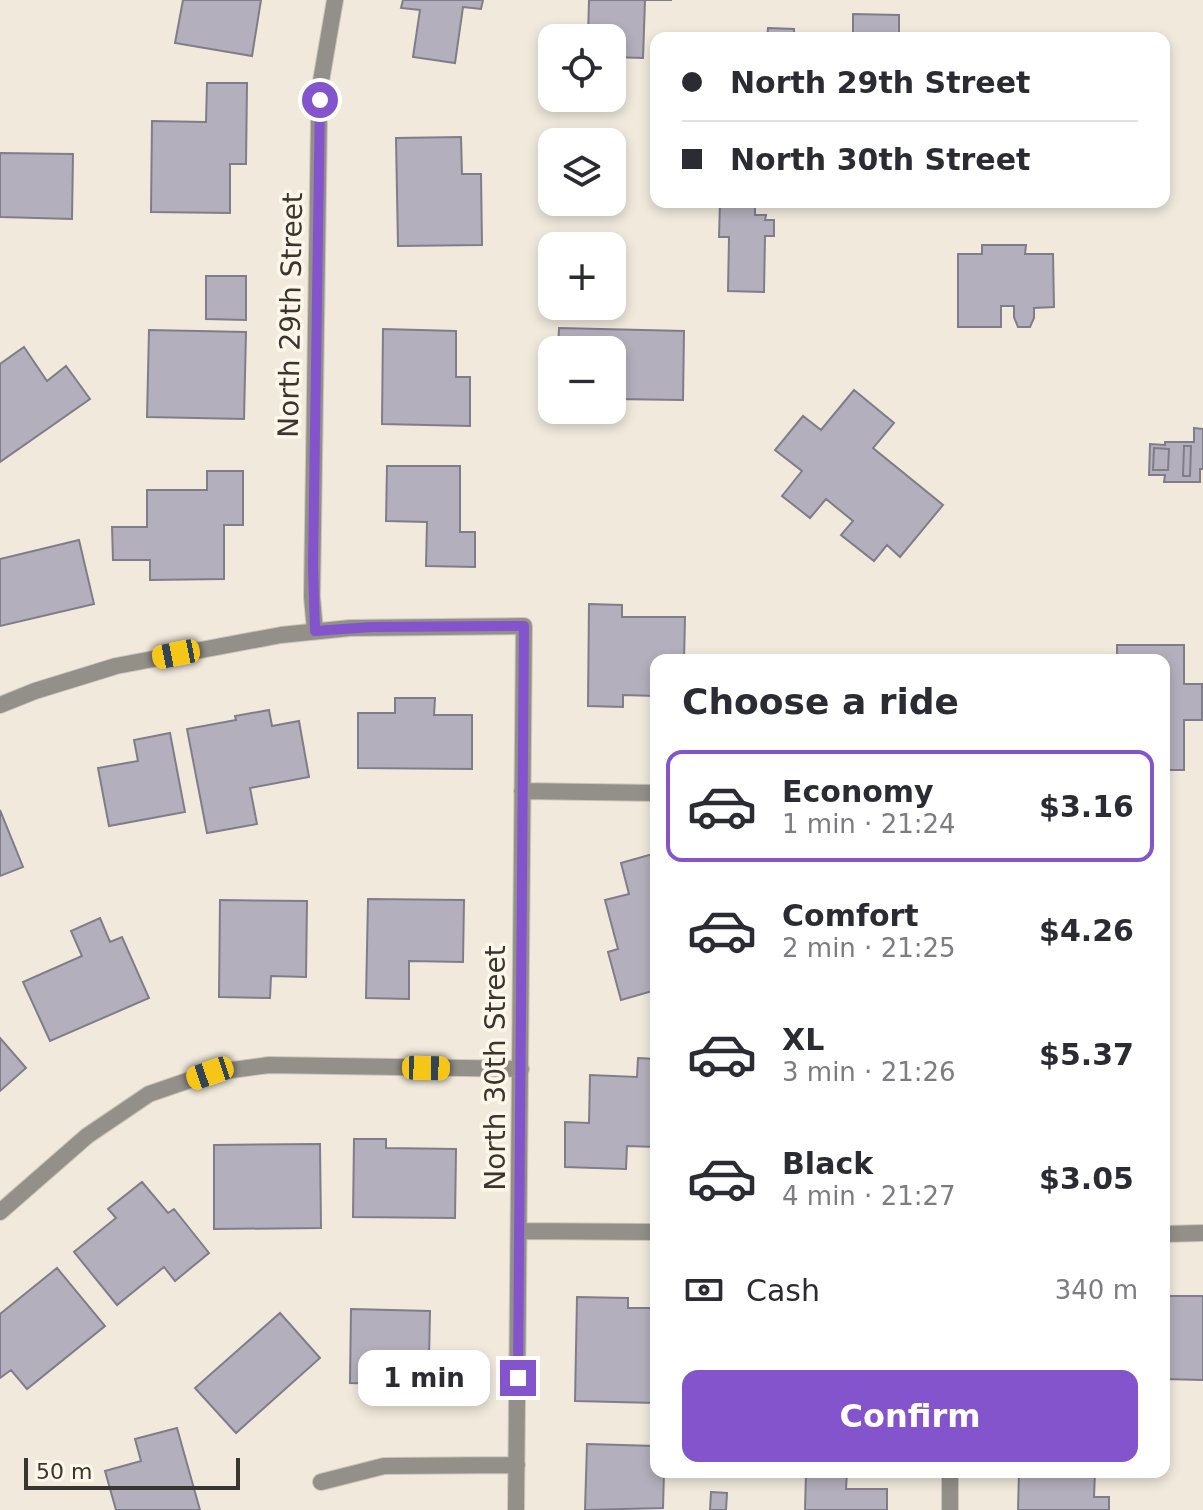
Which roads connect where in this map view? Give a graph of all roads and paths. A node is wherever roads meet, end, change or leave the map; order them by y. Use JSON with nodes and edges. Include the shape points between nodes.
{"nodes":[{"id":1,"x":335,"y":0,"type":"edge"},
{"id":2,"x":315,"y":631,"type":"junction"},
{"id":3,"x":0,"y":705,"type":"edge"},
{"id":4,"x":522,"y":791,"type":"junction"},
{"id":5,"x":650,"y":793,"type":"edge"},
{"id":6,"x":521,"y":1069,"type":"junction"},
{"id":7,"x":0,"y":1212,"type":"edge"},
{"id":8,"x":520,"y":1231,"type":"junction"},
{"id":9,"x":650,"y":1232,"type":"edge"},
{"id":10,"x":1203,"y":1233,"type":"edge"},
{"id":11,"x":1170,"y":1234,"type":"edge"},
{"id":12,"x":517,"y":1465,"type":"junction"},
{"id":13,"x":950,"y":1478,"type":"edge"},
{"id":14,"x":321,"y":1482,"type":"dead end"},
{"id":15,"x":516,"y":1510,"type":"edge"},
{"id":16,"x":950,"y":1510,"type":"edge"}],
"edges":[{"from":1,"to":2,"type":"street","name":"North 29th Street","via":[[319,119]]},
{"from":2,"to":3,"type":"street","via":[[116,666]]},
{"from":2,"to":4,"type":"street","name":"North 30th Street","via":[[524,626]]},
{"from":4,"to":5,"type":"street"},
{"from":4,"to":6,"type":"street","name":"North 30th Street"},
{"from":6,"to":7,"type":"street","via":[[269,1065],[210,1073],[149,1094],[87,1136]]},
{"from":6,"to":8,"type":"street","name":"North 30th Street"},
{"from":8,"to":9,"type":"street"},
{"from":8,"to":12,"type":"street","name":"North 30th Street"},
{"from":10,"to":11,"type":"street"},
{"from":12,"to":14,"type":"street","via":[[384,1466]]},
{"from":12,"to":15,"type":"street","name":"North 30th Street"},
{"from":13,"to":16,"type":"street"}]}
